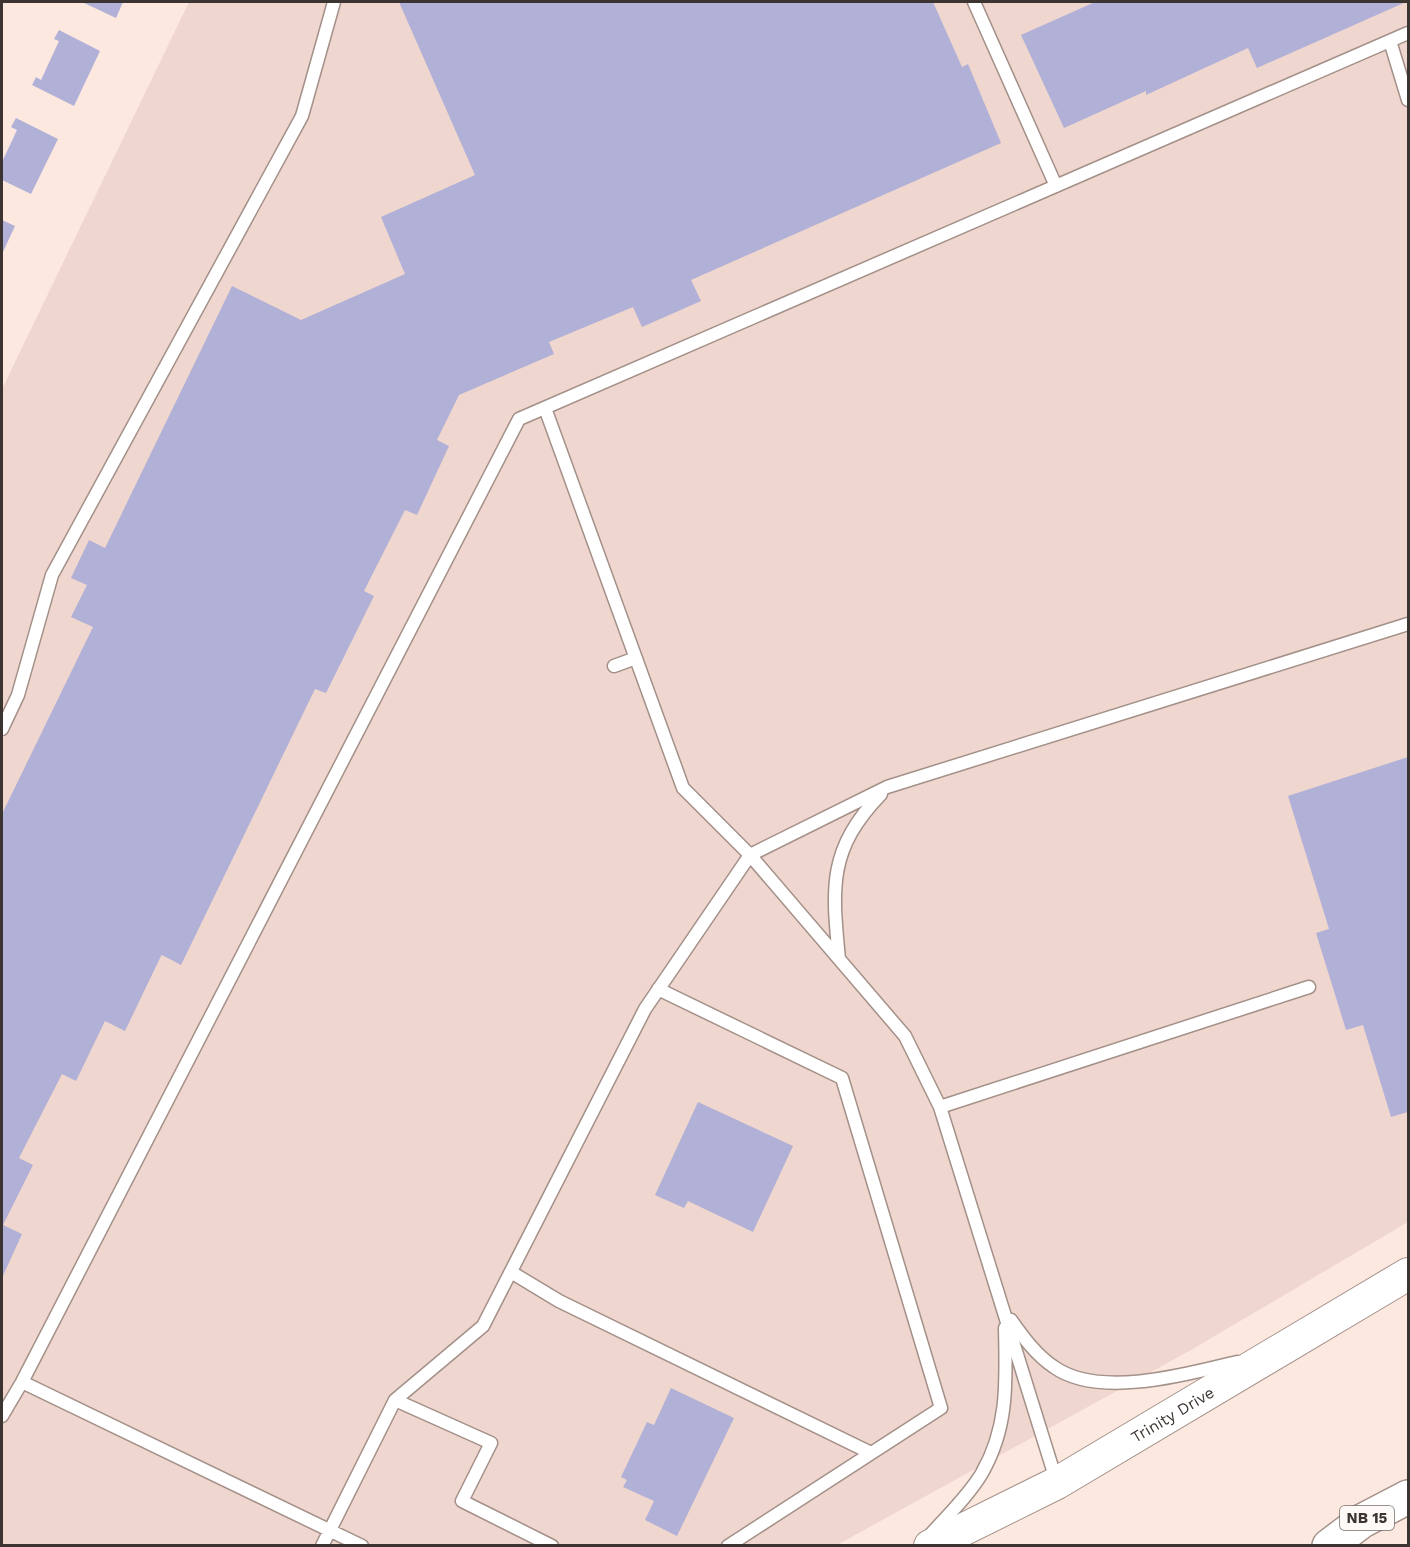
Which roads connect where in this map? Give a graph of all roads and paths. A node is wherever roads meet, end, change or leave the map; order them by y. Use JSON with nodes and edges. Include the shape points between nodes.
{"nodes":[{"id":1,"x":334,"y":2,"type":"edge"},
{"id":2,"x":974,"y":2,"type":"edge"},
{"id":3,"x":1408,"y":33,"type":"edge"},
{"id":4,"x":1390,"y":41,"type":"junction"},
{"id":5,"x":1408,"y":100,"type":"edge"},
{"id":6,"x":1056,"y":186,"type":"junction"},
{"id":7,"x":544,"y":408,"type":"junction"},
{"id":8,"x":1408,"y":624,"type":"edge"},
{"id":9,"x":636,"y":658,"type":"junction"},
{"id":10,"x":614,"y":666,"type":"dead end"},
{"id":11,"x":2,"y":729,"type":"edge"},
{"id":12,"x":887,"y":787,"type":"junction"},
{"id":13,"x":750,"y":855,"type":"junction"},
{"id":14,"x":839,"y":959,"type":"junction"},
{"id":15,"x":1309,"y":987,"type":"dead end"},
{"id":16,"x":658,"y":989,"type":"junction"},
{"id":17,"x":940,"y":1107,"type":"junction"},
{"id":18,"x":511,"y":1272,"type":"junction"},
{"id":19,"x":1408,"y":1274,"type":"edge"},
{"id":20,"x":1004,"y":1312,"type":"junction"},
{"id":21,"x":1276,"y":1353,"type":"junction"},
{"id":22,"x":22,"y":1382,"type":"junction"},
{"id":23,"x":394,"y":1400,"type":"junction"},
{"id":24,"x":2,"y":1416,"type":"edge"},
{"id":25,"x":872,"y":1453,"type":"junction"},
{"id":26,"x":1057,"y":1483,"type":"junction"},
{"id":27,"x":1408,"y":1497,"type":"edge"},
{"id":28,"x":1362,"y":1521,"type":"junction"},
{"id":29,"x":329,"y":1529,"type":"junction"},
{"id":30,"x":322,"y":1545,"type":"edge"},
{"id":31,"x":362,"y":1545,"type":"edge"},
{"id":32,"x":552,"y":1545,"type":"edge"},
{"id":33,"x":728,"y":1545,"type":"edge"},
{"id":34,"x":920,"y":1545,"type":"edge"},
{"id":35,"x":930,"y":1545,"type":"edge"},
{"id":36,"x":1323,"y":1545,"type":"edge"},
{"id":37,"x":1329,"y":1545,"type":"edge"}],
"edges":[{"from":1,"to":11,"type":"lane","via":[[302,116],[52,575],[18,695]]},
{"from":2,"to":6,"type":"lane"},
{"from":3,"to":4,"type":"lane"},
{"from":4,"to":5,"type":"lane"},
{"from":4,"to":6,"type":"lane"},
{"from":6,"to":7,"type":"lane"},
{"from":7,"to":9,"type":"lane"},
{"from":7,"to":22,"type":"lane","via":[[519,419]]},
{"from":8,"to":12,"type":"lane"},
{"from":9,"to":10,"type":"lane"},
{"from":9,"to":13,"type":"lane","via":[[683,788]]},
{"from":12,"to":13,"type":"lane"},
{"from":12,"to":14,"type":"lane","via":[[862,814],[847,839],[838,866],[834,904]]},
{"from":13,"to":14,"type":"lane"},
{"from":13,"to":16,"type":"lane"},
{"from":14,"to":17,"type":"lane","via":[[905,1036]]},
{"from":15,"to":17,"type":"lane"},
{"from":16,"to":18,"type":"lane"},
{"from":16,"to":25,"type":"lane","via":[[842,1078],[941,1408]]},
{"from":17,"to":20,"type":"lane"},
{"from":18,"to":23,"type":"lane","via":[[483,1326]]},
{"from":18,"to":25,"type":"lane","via":[[559,1301]]},
{"from":19,"to":21,"type":"street","name":"Trinity Drive"},
{"from":20,"to":21,"type":"lane","via":[[1030,1346],[1055,1368],[1078,1379],[1106,1383],[1179,1377]]},
{"from":20,"to":26,"type":"lane"},
{"from":20,"to":34,"type":"lane","via":[[1006,1396],[999,1433],[982,1474]]},
{"from":21,"to":26,"type":"street","name":"Trinity Drive"},
{"from":22,"to":24,"type":"lane"},
{"from":22,"to":29,"type":"lane"},
{"from":23,"to":29,"type":"lane"},
{"from":23,"to":32,"type":"lane","via":[[491,1443],[462,1501]]},
{"from":25,"to":33,"type":"lane"},
{"from":26,"to":35,"type":"street","name":"Trinity Drive"},
{"from":27,"to":28,"type":"highway","number":"NB 15"},
{"from":28,"to":36,"type":"highway"},
{"from":28,"to":37,"type":"highway","number":"NB 15"},
{"from":29,"to":30,"type":"lane"},
{"from":29,"to":31,"type":"lane"}]}
